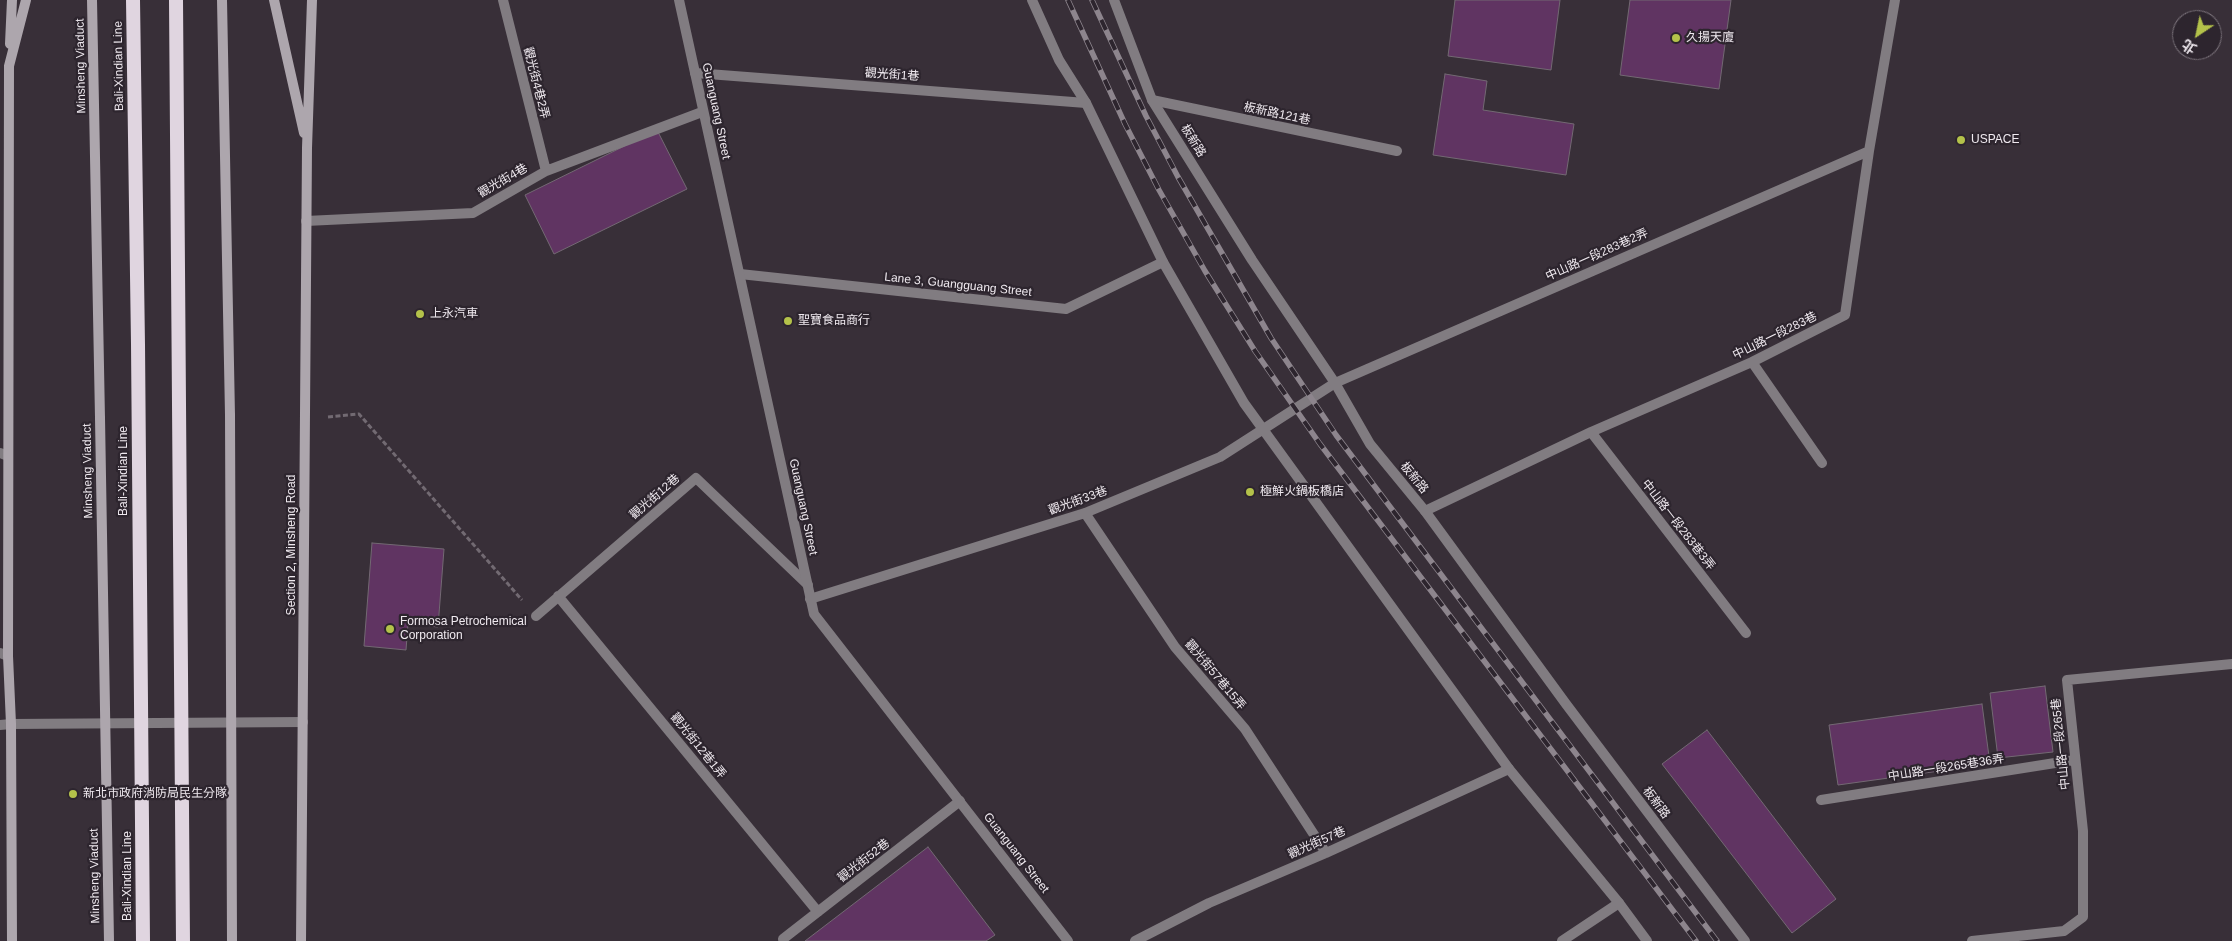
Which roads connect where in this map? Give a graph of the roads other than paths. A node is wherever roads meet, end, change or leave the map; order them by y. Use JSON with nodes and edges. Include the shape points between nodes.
{"nodes":[{"id":1,"x":12,"y":0,"type":"edge"},
{"id":2,"x":26,"y":0,"type":"edge"},
{"id":3,"x":92,"y":0,"type":"edge"},
{"id":4,"x":133,"y":0,"type":"edge"},
{"id":5,"x":176,"y":0,"type":"edge"},
{"id":6,"x":222,"y":0,"type":"edge"},
{"id":7,"x":274,"y":0,"type":"edge"},
{"id":8,"x":312,"y":0,"type":"edge"},
{"id":9,"x":503,"y":0,"type":"edge"},
{"id":10,"x":679,"y":0,"type":"edge"},
{"id":11,"x":1032,"y":0,"type":"edge"},
{"id":12,"x":1114,"y":0,"type":"edge"},
{"id":13,"x":1895,"y":0,"type":"edge"},
{"id":14,"x":9,"y":66,"type":"junction"},
{"id":15,"x":695,"y":73,"type":"junction"},
{"id":16,"x":5,"y":79,"type":"edge"},
{"id":17,"x":1152,"y":100,"type":"junction"},
{"id":18,"x":1086,"y":103,"type":"junction"},
{"id":19,"x":702,"y":112,"type":"junction"},
{"id":20,"x":307,"y":148,"type":"junction"},
{"id":21,"x":1397,"y":151,"type":"dead end"},
{"id":22,"x":1869,"y":151,"type":"junction"},
{"id":23,"x":546,"y":171,"type":"junction"},
{"id":24,"x":306,"y":221,"type":"junction"},
{"id":25,"x":1163,"y":262,"type":"junction"},
{"id":26,"x":740,"y":274,"type":"junction"},
{"id":27,"x":1752,"y":362,"type":"junction"},
{"id":28,"x":1335,"y":383,"type":"junction"},
{"id":29,"x":1263,"y":430,"type":"junction"},
{"id":30,"x":1591,"y":432,"type":"junction"},
{"id":31,"x":4,"y":454,"type":"edge"},
{"id":32,"x":1822,"y":463,"type":"dead end"},
{"id":33,"x":1425,"y":512,"type":"junction"},
{"id":34,"x":1085,"y":513,"type":"junction"},
{"id":35,"x":808,"y":585,"type":"junction"},
{"id":36,"x":558,"y":596,"type":"junction"},
{"id":37,"x":810,"y":599,"type":"junction"},
{"id":38,"x":536,"y":616,"type":"road end"},
{"id":39,"x":1746,"y":634,"type":"dead end"},
{"id":40,"x":4,"y":654,"type":"edge"},
{"id":41,"x":2232,"y":664,"type":"edge"},
{"id":42,"x":303,"y":722,"type":"junction"},
{"id":43,"x":11,"y":724,"type":"junction"},
{"id":44,"x":0,"y":725,"type":"edge"},
{"id":45,"x":2074,"y":760,"type":"junction"},
{"id":46,"x":1509,"y":769,"type":"junction"},
{"id":47,"x":1821,"y":800,"type":"dead end"},
{"id":48,"x":960,"y":801,"type":"junction"},
{"id":49,"x":1326,"y":853,"type":"junction"},
{"id":50,"x":1618,"y":903,"type":"junction"},
{"id":51,"x":818,"y":912,"type":"junction"},
{"id":52,"x":783,"y":939,"type":"dead end"},
{"id":53,"x":12,"y":941,"type":"edge"},
{"id":54,"x":109,"y":941,"type":"edge"},
{"id":55,"x":143,"y":941,"type":"edge"},
{"id":56,"x":183,"y":941,"type":"edge"},
{"id":57,"x":232,"y":941,"type":"edge"},
{"id":58,"x":302,"y":941,"type":"edge"},
{"id":59,"x":1068,"y":941,"type":"edge"},
{"id":60,"x":1136,"y":941,"type":"edge"},
{"id":61,"x":1562,"y":941,"type":"edge"},
{"id":62,"x":1646,"y":941,"type":"edge"},
{"id":63,"x":1745,"y":941,"type":"edge"},
{"id":64,"x":1972,"y":941,"type":"edge"}],
"edges":[{"from":1,"to":14,"type":"main road"},
{"from":2,"to":14,"type":"main road"},
{"from":3,"to":54,"type":"main road","name":"Minsheng Viaduct","bridge":true},
{"from":4,"to":55,"type":"highway","name":"Bali-Xindian Line","bridge":true},
{"from":5,"to":56,"type":"highway","bridge":true},
{"from":6,"to":57,"type":"main road","bridge":true,"via":[[230,415]]},
{"from":7,"to":20,"type":"main road","name":"Section 2, Minsheng Road"},
{"from":8,"to":20,"type":"main road","name":"Section 2, Minsheng Road"},
{"from":9,"to":23,"type":"street","name":"觀光街4巷2弄"},
{"from":10,"to":15,"type":"street","name":"Guanguang Street"},
{"from":11,"to":18,"type":"street","via":[[1060,60]]},
{"from":12,"to":17,"type":"street","name":"板新路"},
{"from":13,"to":22,"type":"street","name":"中山路一段283巷"},
{"from":14,"to":16,"type":"main road"},
{"from":15,"to":18,"type":"street","name":"觀光街1巷"},
{"from":15,"to":19,"type":"street","name":"Guanguang Street"},
{"from":16,"to":31,"type":"main road"},
{"from":17,"to":21,"type":"street","name":"板新路121巷"},
{"from":17,"to":28,"type":"street","name":"板新路","via":[[1252,260]]},
{"from":18,"to":25,"type":"street"},
{"from":19,"to":23,"type":"street","name":"觀光街4巷"},
{"from":19,"to":26,"type":"street","name":"Guanguang Street"},
{"from":20,"to":24,"type":"main road","name":"Section 2, Minsheng Road"},
{"from":22,"to":27,"type":"street","name":"中山路一段283巷","via":[[1845,315]]},
{"from":22,"to":28,"type":"street","name":"中山路一段283巷2弄"},
{"from":23,"to":24,"type":"street","name":"觀光街4巷","via":[[473,213]]},
{"from":24,"to":42,"type":"main road","name":"Section 2, Minsheng Road"},
{"from":25,"to":26,"type":"street","name":"Lane 3, Guangguang Street","via":[[1066,309]]},
{"from":25,"to":29,"type":"street","via":[[1244,403]]},
{"from":26,"to":35,"type":"street","name":"Guanguang Street"},
{"from":27,"to":30,"type":"street","name":"中山路一段283巷"},
{"from":27,"to":32,"type":"street"},
{"from":28,"to":29,"type":"street","name":"觀光街33巷"},
{"from":28,"to":33,"type":"street","name":"板新路","via":[[1370,444]]},
{"from":29,"to":34,"type":"street","name":"觀光街33巷","via":[[1220,458]]},
{"from":29,"to":46,"type":"street"},
{"from":30,"to":33,"type":"street","name":"中山路一段283巷"},
{"from":30,"to":39,"type":"street","name":"中山路一段283巷3弄"},
{"from":31,"to":40,"type":"main road"},
{"from":33,"to":63,"type":"street","name":"板新路"},
{"from":34,"to":37,"type":"street","name":"觀光街33巷"},
{"from":34,"to":49,"type":"street","name":"觀光街57巷15弄","via":[[1175,647],[1245,729]]},
{"from":35,"to":36,"type":"street","name":"觀光街12巷","via":[[696,478]]},
{"from":35,"to":37,"type":"street","name":"Guanguang Street"},
{"from":36,"to":38,"type":"street","name":"觀光街12巷"},
{"from":36,"to":51,"type":"street","name":"觀光街12巷1弄"},
{"from":37,"to":48,"type":"street","name":"Guanguang Street","via":[[814,614]]},
{"from":40,"to":43,"type":"main road"},
{"from":41,"to":45,"type":"street","name":"中山路一段265巷","via":[[2067,680]]},
{"from":42,"to":43,"type":"street"},
{"from":42,"to":58,"type":"main road","name":"Section 2, Minsheng Road"},
{"from":43,"to":44,"type":"street"},
{"from":43,"to":53,"type":"main road"},
{"from":45,"to":47,"type":"street","name":"中山路一段265巷36弄"},
{"from":45,"to":64,"type":"street","name":"中山路一段265巷","via":[[2083,831],[2083,917],[2064,931]]},
{"from":46,"to":49,"type":"street","name":"觀光街57巷"},
{"from":46,"to":50,"type":"street"},
{"from":48,"to":51,"type":"street","name":"觀光街52巷"},
{"from":48,"to":59,"type":"street","name":"Guanguang Street"},
{"from":49,"to":60,"type":"street","name":"觀光街57巷","via":[[1210,903]]},
{"from":50,"to":61,"type":"street"},
{"from":50,"to":62,"type":"street"},
{"from":51,"to":52,"type":"street","name":"觀光街52巷"}]}
